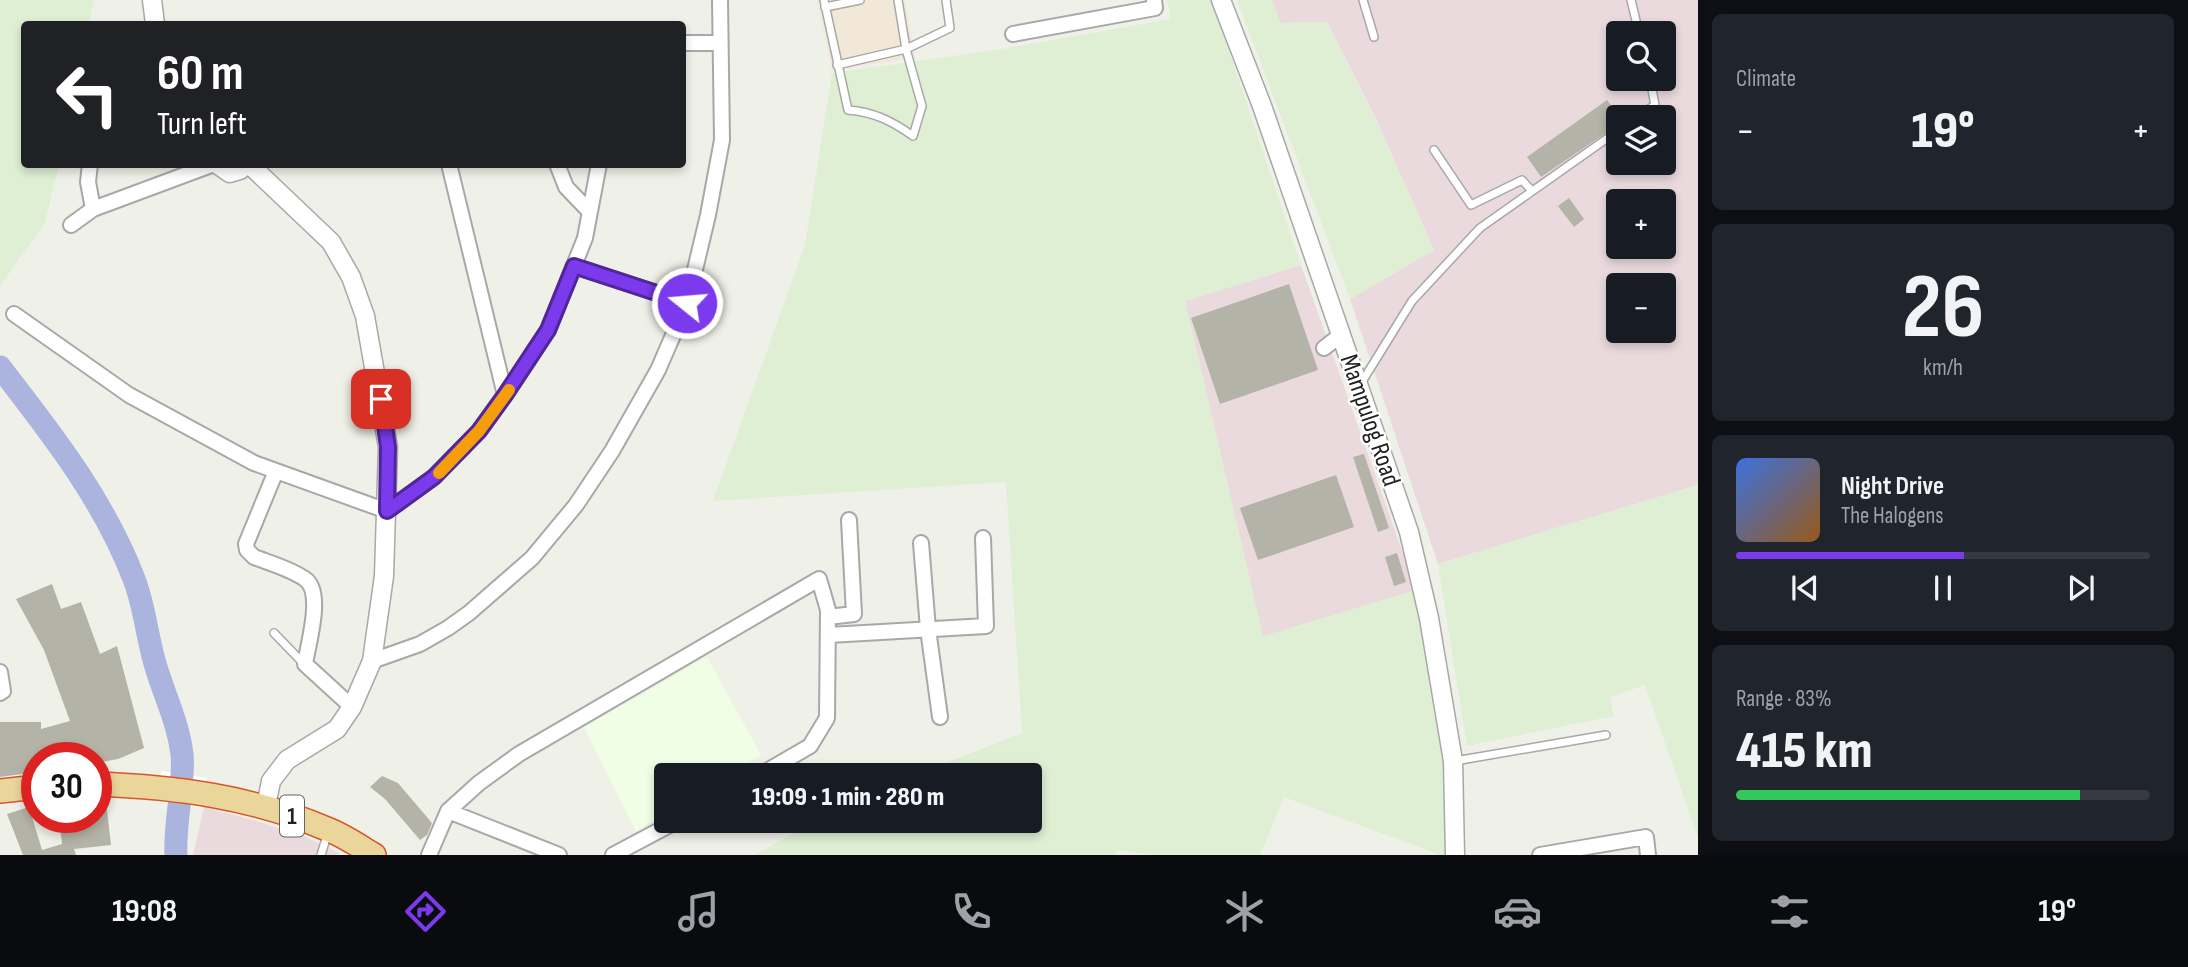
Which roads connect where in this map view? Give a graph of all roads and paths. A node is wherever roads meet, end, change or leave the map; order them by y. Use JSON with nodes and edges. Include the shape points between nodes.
{"nodes":[{"id":1,"x":152,"y":0,"type":"edge"},
{"id":2,"x":720,"y":0,"type":"edge"},
{"id":3,"x":860,"y":0,"type":"edge"},
{"id":4,"x":898,"y":0,"type":"edge"},
{"id":5,"x":946,"y":0,"type":"edge"},
{"id":6,"x":1154,"y":0,"type":"edge"},
{"id":7,"x":1221,"y":0,"type":"edge"},
{"id":8,"x":1363,"y":0,"type":"edge"},
{"id":9,"x":1631,"y":0,"type":"edge"},
{"id":10,"x":825,"y":3,"type":"edge"},
{"id":11,"x":155,"y":21,"type":"edge"},
{"id":12,"x":1636,"y":21,"type":"edge"},
{"id":13,"x":1013,"y":34,"type":"dead end"},
{"id":14,"x":1374,"y":37,"type":"dead end"},
{"id":15,"x":720,"y":43,"type":"junction"},
{"id":16,"x":686,"y":44,"type":"edge"},
{"id":17,"x":906,"y":49,"type":"junction"},
{"id":18,"x":837,"y":65,"type":"junction"},
{"id":19,"x":1606,"y":139,"type":"edge"},
{"id":20,"x":1434,"y":150,"type":"dead end"},
{"id":21,"x":90,"y":168,"type":"edge"},
{"id":22,"x":205,"y":168,"type":"edge"},
{"id":23,"x":222,"y":168,"type":"edge"},
{"id":24,"x":243,"y":168,"type":"edge"},
{"id":25,"x":252,"y":168,"type":"edge"},
{"id":26,"x":450,"y":168,"type":"edge"},
{"id":27,"x":558,"y":168,"type":"edge"},
{"id":28,"x":598,"y":168,"type":"edge"},
{"id":29,"x":1532,"y":191,"type":"junction"},
{"id":30,"x":93,"y":209,"type":"junction"},
{"id":31,"x":589,"y":211,"type":"junction"},
{"id":32,"x":71,"y":225,"type":"dead end"},
{"id":33,"x":574,"y":266,"type":"junction"},
{"id":34,"x":687,"y":303,"type":"junction"},
{"id":35,"x":14,"y":314,"type":"dead end"},
{"id":36,"x":1342,"y":334,"type":"junction"},
{"id":37,"x":1324,"y":348,"type":"dead end"},
{"id":38,"x":1360,"y":385,"type":"junction"},
{"id":39,"x":505,"y":395,"type":"junction"},
{"id":40,"x":276,"y":471,"type":"junction"},
{"id":41,"x":387,"y":511,"type":"junction"},
{"id":42,"x":849,"y":520,"type":"dead end"},
{"id":43,"x":984,"y":538,"type":"dead end"},
{"id":44,"x":921,"y":543,"type":"dead end"},
{"id":45,"x":828,"y":617,"type":"junction"},
{"id":46,"x":928,"y":629,"type":"junction"},
{"id":47,"x":274,"y":633,"type":"dead end"},
{"id":48,"x":829,"y":635,"type":"junction"},
{"id":49,"x":372,"y":661,"type":"junction"},
{"id":50,"x":305,"y":664,"type":"junction"},
{"id":51,"x":0,"y":672,"type":"edge"},
{"id":52,"x":0,"y":693,"type":"edge"},
{"id":53,"x":352,"y":707,"type":"junction"},
{"id":54,"x":940,"y":717,"type":"dead end"},
{"id":55,"x":1606,"y":735,"type":"dead end"},
{"id":56,"x":1452,"y":761,"type":"junction"},
{"id":57,"x":781,"y":763,"type":"edge"},
{"id":58,"x":112,"y":785,"type":"edge"},
{"id":59,"x":21,"y":789,"type":"edge"},
{"id":60,"x":0,"y":791,"type":"edge"},
{"id":61,"x":266,"y":806,"type":"junction"},
{"id":62,"x":449,"y":811,"type":"junction"},
{"id":63,"x":330,"y":830,"type":"junction"},
{"id":64,"x":654,"y":833,"type":"edge"},
{"id":65,"x":1545,"y":854,"type":"edge"},
{"id":66,"x":321,"y":855,"type":"edge"},
{"id":67,"x":374,"y":855,"type":"edge"},
{"id":68,"x":429,"y":855,"type":"edge"},
{"id":69,"x":559,"y":855,"type":"edge"},
{"id":70,"x":613,"y":855,"type":"edge"},
{"id":71,"x":1455,"y":855,"type":"edge"},
{"id":72,"x":1648,"y":855,"type":"edge"}],
"edges":[{"from":1,"to":11,"type":"street"},
{"from":2,"to":15,"type":"street"},
{"from":3,"to":10,"type":"lane"},
{"from":4,"to":17,"type":"lane"},
{"from":5,"to":17,"type":"lane","via":[[950,28]]},
{"from":6,"to":13,"type":"street","via":[[1155,8]]},
{"from":7,"to":36,"type":"street","name":"Mampulog Road"},
{"from":8,"to":14,"type":"lane"},
{"from":9,"to":12,"type":"lane"},
{"from":10,"to":18,"type":"lane"},
{"from":15,"to":16,"type":"street"},
{"from":15,"to":34,"type":"street","via":[[722,140]]},
{"from":17,"to":18,"type":"lane"},
{"from":17,"to":18,"type":"lane","via":[[922,106],[913,136],[869,111],[848,110]]},
{"from":19,"to":29,"type":"lane"},
{"from":20,"to":29,"type":"lane","via":[[1471,205],[1522,180]]},
{"from":21,"to":30,"type":"street"},
{"from":22,"to":30,"type":"street"},
{"from":23,"to":24,"type":"street","via":[[230,173]]},
{"from":25,"to":41,"type":"street","via":[[331,242],[351,277],[365,316],[377,375],[388,447]]},
{"from":26,"to":39,"type":"street"},
{"from":27,"to":31,"type":"street","via":[[566,187]]},
{"from":28,"to":31,"type":"street"},
{"from":29,"to":38,"type":"lane","via":[[1480,228],[1412,301]]},
{"from":30,"to":32,"type":"street"},
{"from":31,"to":33,"type":"street"},
{"from":33,"to":34,"type":"street"},
{"from":33,"to":39,"type":"street","via":[[548,330]]},
{"from":34,"to":49,"type":"street","via":[[658,370],[612,451],[576,505],[532,558],[448,628],[420,644]]},
{"from":35,"to":40,"type":"street","via":[[130,395]]},
{"from":36,"to":37,"type":"street"},
{"from":36,"to":38,"type":"street","name":"Mampulog Road"},
{"from":38,"to":56,"type":"street","name":"Mampulog Road","via":[[1412,545]]},
{"from":39,"to":41,"type":"street","via":[[479,431],[434,477]]},
{"from":40,"to":41,"type":"street"},
{"from":40,"to":50,"type":"street","via":[[246,544],[254,556],[306,579],[313,587],[316,598]]},
{"from":41,"to":49,"type":"street"},
{"from":42,"to":45,"type":"street","via":[[854,614]]},
{"from":43,"to":46,"type":"street","via":[[986,626]]},
{"from":44,"to":46,"type":"street"},
{"from":45,"to":48,"type":"street"},
{"from":45,"to":62,"type":"street","via":[[819,579],[519,754]]},
{"from":46,"to":48,"type":"street"},
{"from":46,"to":54,"type":"street"},
{"from":47,"to":50,"type":"lane"},
{"from":48,"to":57,"type":"street","via":[[827,718],[810,746]]},
{"from":49,"to":53,"type":"street"},
{"from":50,"to":53,"type":"street"},
{"from":51,"to":52,"type":"street"},
{"from":53,"to":61,"type":"street","via":[[337,729],[287,760],[271,781]]},
{"from":55,"to":56,"type":"lane"},
{"from":56,"to":71,"type":"street","name":"Mampulog Road"},
{"from":58,"to":61,"type":"highway","number":"1","via":[[205,792]]},
{"from":59,"to":60,"type":"highway"},
{"from":61,"to":63,"type":"highway","number":"1"},
{"from":62,"to":68,"type":"street"},
{"from":62,"to":69,"type":"street"},
{"from":63,"to":66,"type":"lane"},
{"from":63,"to":67,"type":"highway","number":"1"},
{"from":64,"to":70,"type":"street"},
{"from":65,"to":72,"type":"street","via":[[1646,837]]}]}
